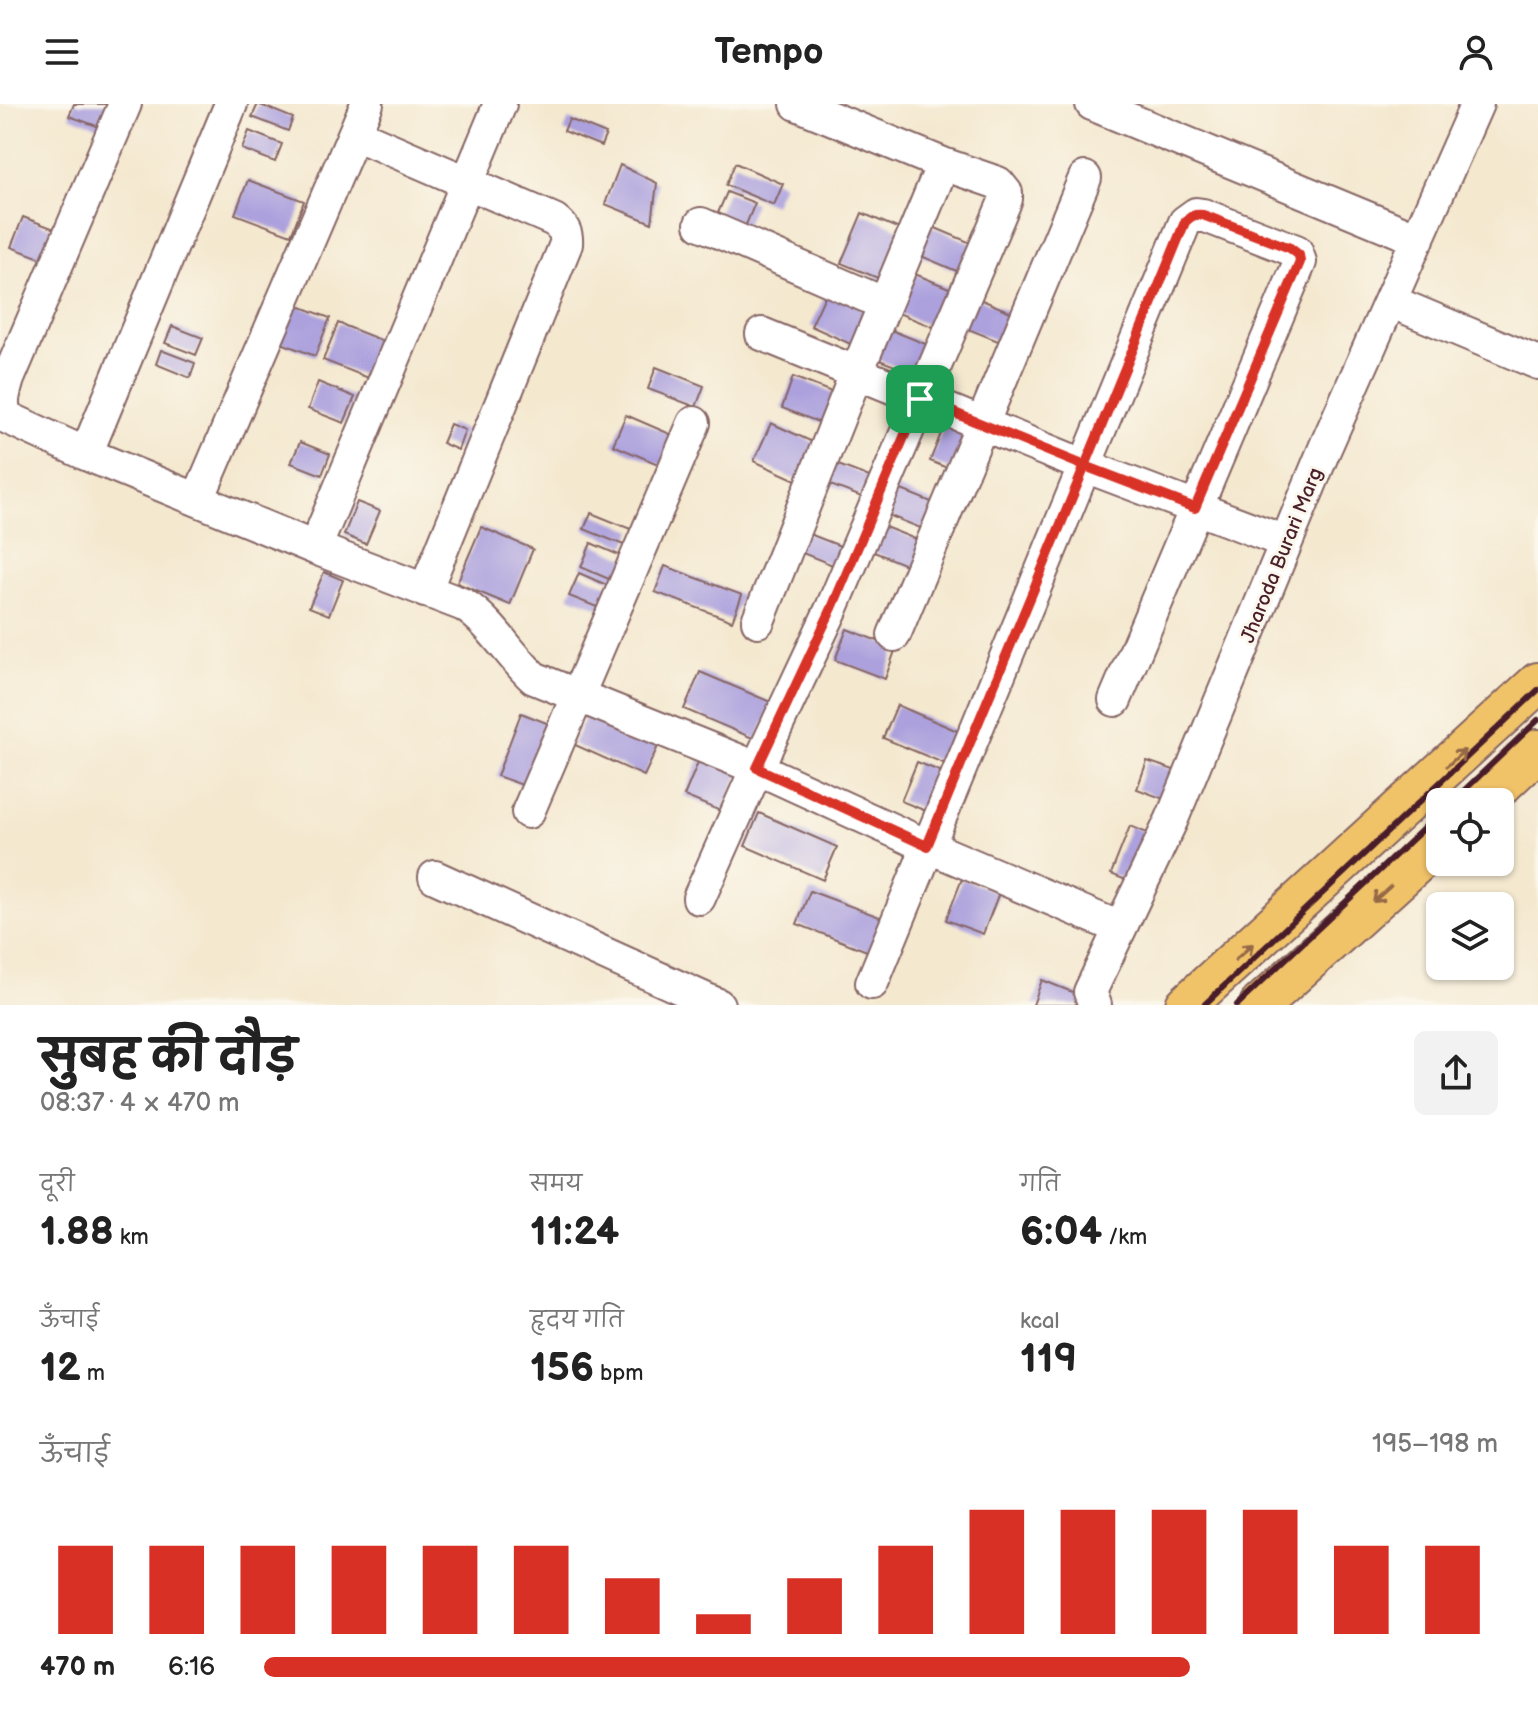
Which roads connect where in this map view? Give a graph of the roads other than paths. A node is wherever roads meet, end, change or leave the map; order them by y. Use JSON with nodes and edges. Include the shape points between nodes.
{"nodes":[{"id":1,"x":125,"y":104,"type":"edge"},
{"id":2,"x":231,"y":104,"type":"edge"},
{"id":3,"x":367,"y":104,"type":"edge"},
{"id":4,"x":500,"y":104,"type":"edge"},
{"id":5,"x":797,"y":104,"type":"edge"},
{"id":6,"x":1477,"y":104,"type":"edge"},
{"id":7,"x":1108,"y":107,"type":"edge"},
{"id":8,"x":355,"y":134,"type":"junction"},
{"id":9,"x":943,"y":164,"type":"junction"},
{"id":10,"x":1085,"y":178,"type":"dead end"},
{"id":11,"x":468,"y":184,"type":"junction"},
{"id":12,"x":701,"y":224,"type":"dead end"},
{"id":13,"x":1418,"y":239,"type":"junction"},
{"id":14,"x":1390,"y":301,"type":"junction"},
{"id":15,"x":885,"y":304,"type":"junction"},
{"id":16,"x":762,"y":334,"type":"dead end"},
{"id":17,"x":1538,"y":363,"type":"edge"},
{"id":18,"x":856,"y":374,"type":"junction"},
{"id":19,"x":920,"y":399,"type":"junction"},
{"id":20,"x":694,"y":423,"type":"dead end"},
{"id":21,"x":980,"y":424,"type":"junction"},
{"id":22,"x":86,"y":454,"type":"junction"},
{"id":23,"x":1085,"y":466,"type":"junction"},
{"id":24,"x":198,"y":499,"type":"junction"},
{"id":25,"x":1195,"y":508,"type":"junction"},
{"id":26,"x":1286,"y":542,"type":"junction"},
{"id":27,"x":315,"y":548,"type":"junction"},
{"id":28,"x":425,"y":591,"type":"junction"},
{"id":29,"x":758,"y":621,"type":"dead end"},
{"id":30,"x":894,"y":635,"type":"dead end"},
{"id":31,"x":1538,"y":683,"type":"edge"},
{"id":32,"x":578,"y":696,"type":"junction"},
{"id":33,"x":1115,"y":700,"type":"dead end"},
{"id":34,"x":1538,"y":750,"type":"edge"},
{"id":35,"x":757,"y":768,"type":"junction"},
{"id":36,"x":1498,"y":788,"type":"edge"},
{"id":37,"x":528,"y":812,"type":"dead end"},
{"id":38,"x":927,"y":846,"type":"junction"},
{"id":39,"x":1426,"y":855,"type":"edge"},
{"id":40,"x":435,"y":877,"type":"dead end"},
{"id":41,"x":699,"y":898,"type":"dead end"},
{"id":42,"x":1120,"y":928,"type":"junction"},
{"id":43,"x":872,"y":983,"type":"dead end"},
{"id":44,"x":1090,"y":1001,"type":"edge"},
{"id":45,"x":718,"y":1005,"type":"edge"},
{"id":46,"x":1186,"y":1005,"type":"edge"},
{"id":47,"x":1260,"y":1005,"type":"edge"}],
"edges":[{"from":1,"to":22,"type":"street","via":[[2,399],[6,417]]},
{"from":2,"to":22,"type":"street"},
{"from":3,"to":8,"type":"street"},
{"from":4,"to":11,"type":"street"},
{"from":5,"to":9,"type":"street"},
{"from":6,"to":13,"type":"street","name":"Jharoda Burari Marg"},
{"from":7,"to":13,"type":"street"},
{"from":8,"to":11,"type":"street"},
{"from":8,"to":24,"type":"street"},
{"from":9,"to":15,"type":"street"},
{"from":9,"to":19,"type":"street","via":[[998,183],[1006,199]]},
{"from":10,"to":21,"type":"street"},
{"from":11,"to":27,"type":"street"},
{"from":11,"to":28,"type":"street","via":[[554,220],[567,236]]},
{"from":12,"to":15,"type":"street"},
{"from":13,"to":14,"type":"street","name":"Jharoda Burari Marg"},
{"from":14,"to":17,"type":"street"},
{"from":14,"to":26,"type":"street","name":"Jharoda Burari Marg"},
{"from":15,"to":18,"type":"street"},
{"from":16,"to":18,"type":"street"},
{"from":18,"to":19,"type":"street"},
{"from":18,"to":29,"type":"street"},
{"from":19,"to":21,"type":"street"},
{"from":19,"to":35,"type":"street"},
{"from":20,"to":32,"type":"street"},
{"from":21,"to":23,"type":"street"},
{"from":21,"to":30,"type":"street"},
{"from":22,"to":24,"type":"street"},
{"from":23,"to":25,"type":"street"},
{"from":23,"to":25,"type":"street","via":[[1185,222],[1196,214],[1218,220],[1290,248],[1300,262]]},
{"from":23,"to":38,"type":"street"},
{"from":24,"to":27,"type":"street"},
{"from":25,"to":26,"type":"street"},
{"from":25,"to":33,"type":"street"},
{"from":26,"to":42,"type":"street","name":"Jharoda Burari Marg","via":[[1172,819]]},
{"from":27,"to":28,"type":"street"},
{"from":28,"to":32,"type":"street","via":[[477,613],[534,678]]},
{"from":46,"to":31,"type":"main road","one_way":true},
{"from":32,"to":35,"type":"street"},
{"from":32,"to":37,"type":"street"},
{"from":34,"to":36,"type":"main road"},
{"from":35,"to":38,"type":"street"},
{"from":35,"to":41,"type":"street"},
{"from":38,"to":42,"type":"street"},
{"from":38,"to":43,"type":"street"},
{"from":39,"to":47,"type":"main road","one_way":true},
{"from":40,"to":45,"type":"street"},
{"from":42,"to":44,"type":"street","name":"Jharoda Burari Marg"}]}
